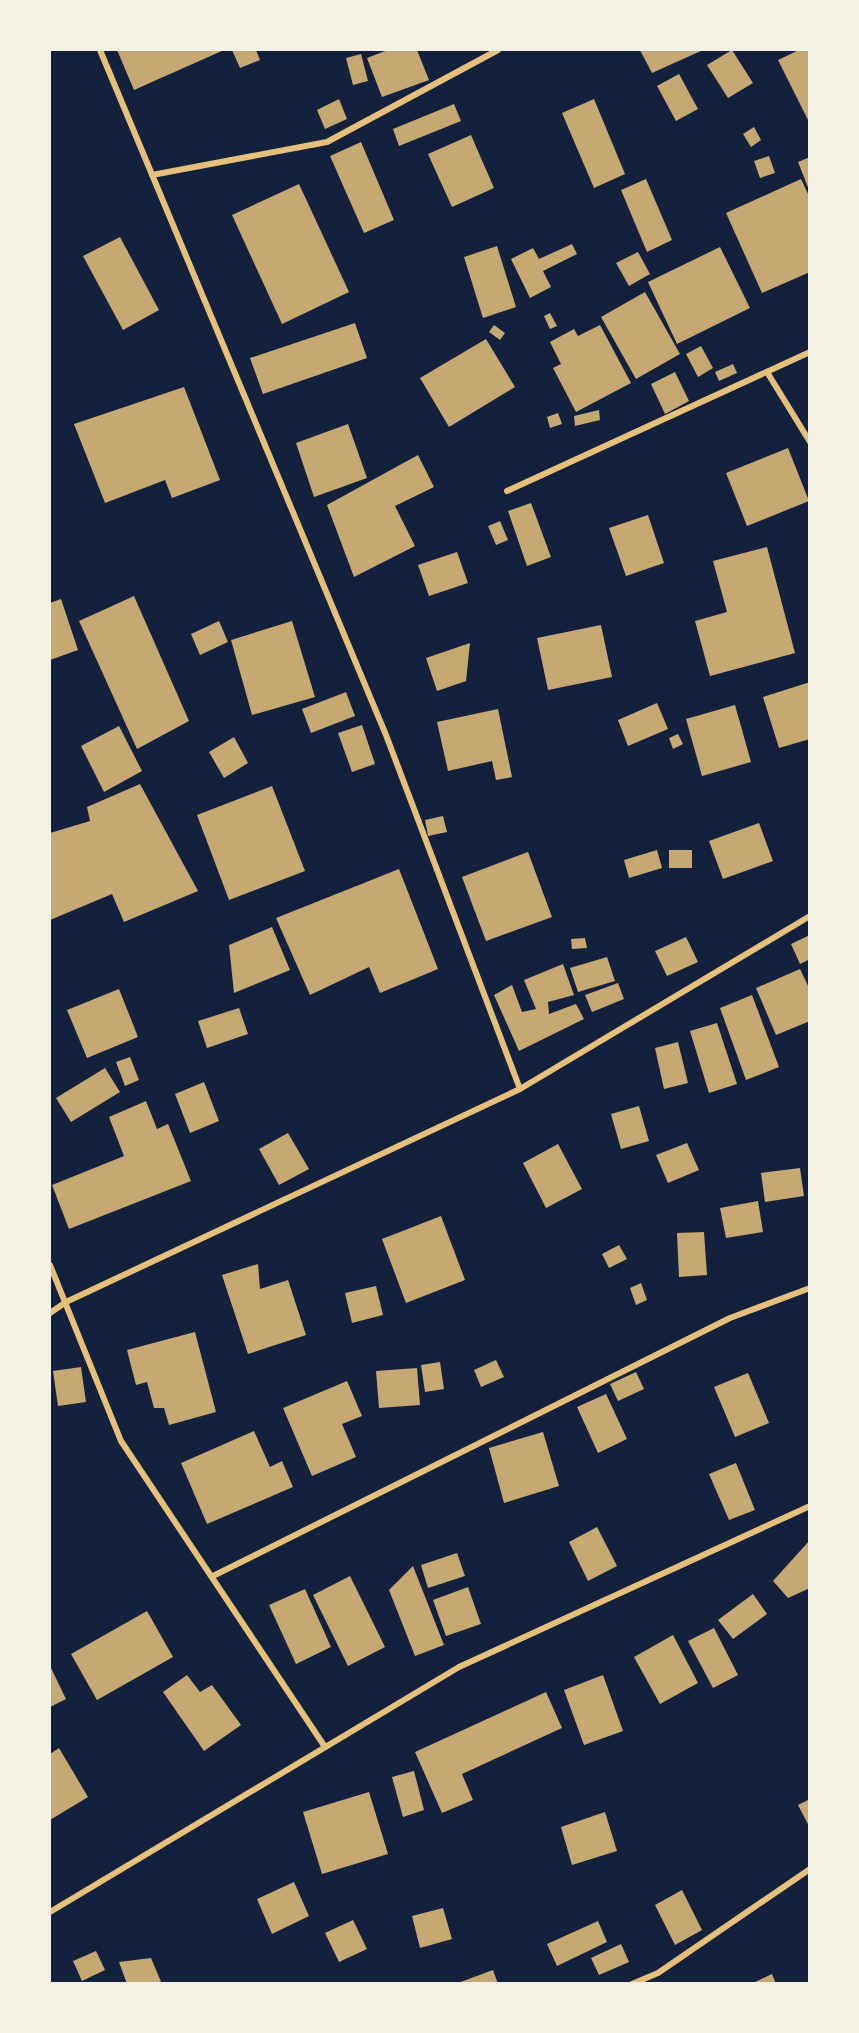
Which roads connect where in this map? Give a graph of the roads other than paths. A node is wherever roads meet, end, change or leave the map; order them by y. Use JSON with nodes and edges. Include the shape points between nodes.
{"nodes":[{"id":1,"x":100,"y":50,"type":"edge"},
{"id":2,"x":498,"y":50,"type":"edge"},
{"id":3,"x":153,"y":175,"type":"junction"},
{"id":4,"x":810,"y":352,"type":"edge"},
{"id":5,"x":767,"y":372,"type":"junction"},
{"id":6,"x":810,"y":442,"type":"edge"},
{"id":7,"x":507,"y":491,"type":"dead end"},
{"id":8,"x":810,"y":916,"type":"edge"},
{"id":9,"x":520,"y":1089,"type":"junction"},
{"id":10,"x":50,"y":1265,"type":"edge"},
{"id":11,"x":810,"y":1288,"type":"edge"},
{"id":12,"x":66,"y":1302,"type":"junction"},
{"id":13,"x":50,"y":1313,"type":"edge"},
{"id":14,"x":810,"y":1506,"type":"edge"},
{"id":15,"x":213,"y":1576,"type":"junction"},
{"id":16,"x":325,"y":1747,"type":"junction"},
{"id":17,"x":810,"y":1869,"type":"edge"},
{"id":18,"x":50,"y":1912,"type":"edge"},
{"id":19,"x":632,"y":1983,"type":"edge"}],
"edges":[{"from":1,"to":3,"type":"street"},
{"from":2,"to":3,"type":"street","via":[[327,142]]},
{"from":3,"to":9,"type":"street","via":[[386,735]]},
{"from":4,"to":5,"type":"street"},
{"from":5,"to":6,"type":"street"},
{"from":5,"to":7,"type":"street"},
{"from":8,"to":9,"type":"street"},
{"from":9,"to":12,"type":"street"},
{"from":10,"to":12,"type":"street"},
{"from":11,"to":15,"type":"street","via":[[730,1318]]},
{"from":12,"to":13,"type":"street"},
{"from":12,"to":15,"type":"street","via":[[121,1441]]},
{"from":14,"to":16,"type":"street","via":[[459,1667]]},
{"from":15,"to":16,"type":"street"},
{"from":16,"to":18,"type":"street"},
{"from":17,"to":19,"type":"street","via":[[658,1973]]}]}
